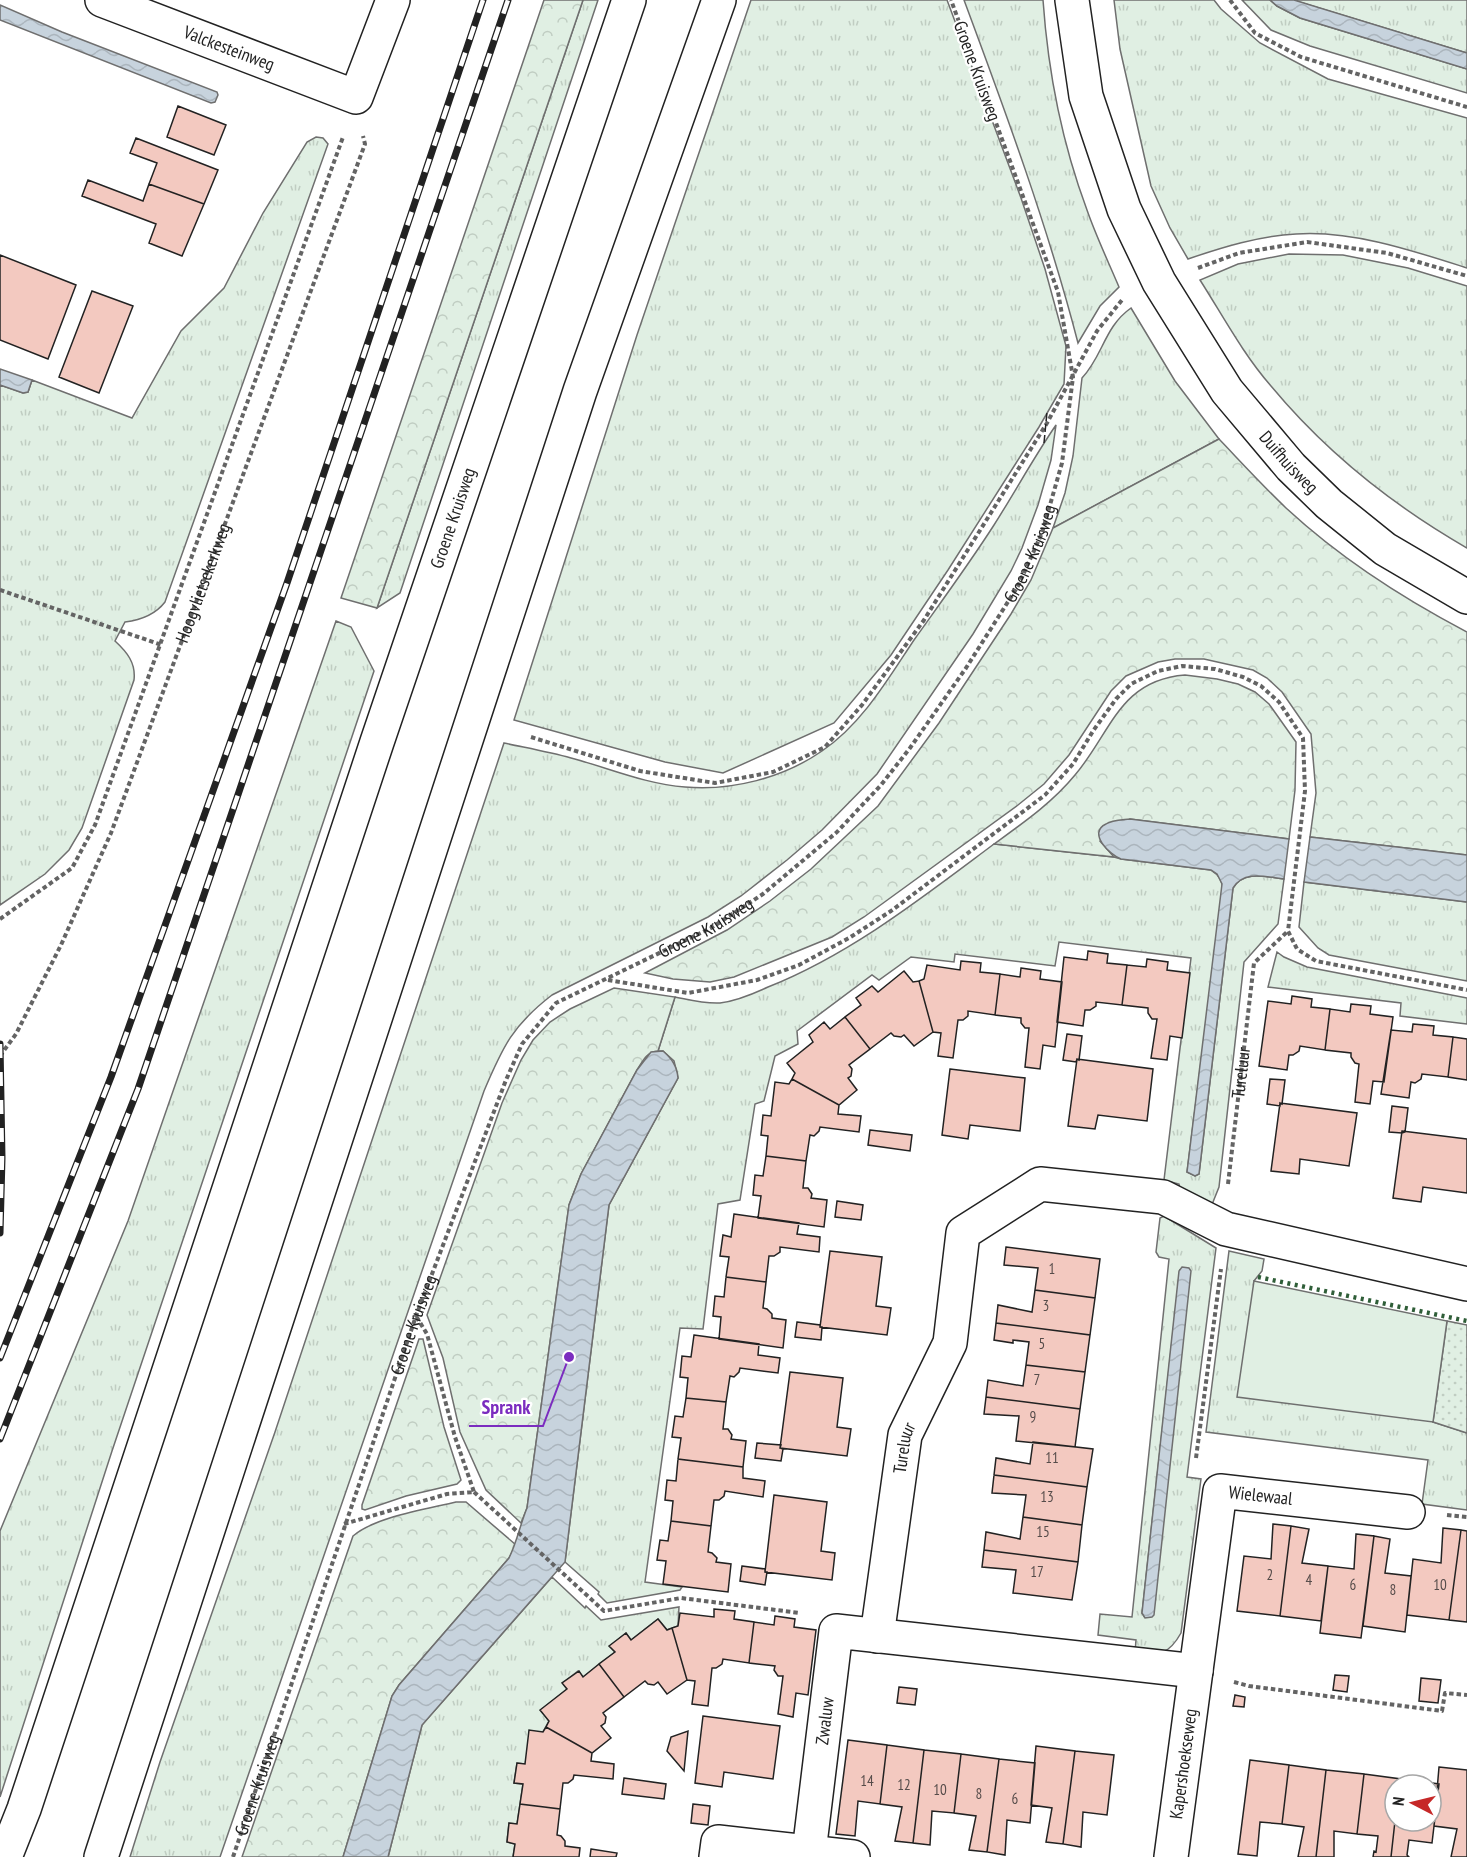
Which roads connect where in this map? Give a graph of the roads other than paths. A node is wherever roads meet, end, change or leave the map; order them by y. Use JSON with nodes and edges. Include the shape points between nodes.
{"nodes":[{"id":1,"x":102,"y":0,"type":"edge"},
{"id":2,"x":393,"y":0,"type":"edge"},
{"id":3,"x":629,"y":0,"type":"edge"},
{"id":4,"x":719,"y":0,"type":"edge"},
{"id":5,"x":1072,"y":0,"type":"edge"},
{"id":6,"x":1467,"y":597,"type":"edge"},
{"id":7,"x":1467,"y":1284,"type":"edge"},
{"id":8,"x":1408,"y":1512,"type":"dead end"},
{"id":9,"x":877,"y":1636,"type":"junction"},
{"id":10,"x":1196,"y":1671,"type":"junction"},
{"id":11,"x":797,"y":1853,"type":"edge"},
{"id":12,"x":5,"y":1857,"type":"edge"},
{"id":13,"x":101,"y":1857,"type":"edge"},
{"id":14,"x":716,"y":1857,"type":"edge"},
{"id":15,"x":853,"y":1857,"type":"edge"},
{"id":16,"x":1171,"y":1857,"type":"edge"}],
"edges":[{"from":1,"to":2,"type":"main road","name":"Valckesteinweg","via":[[356,97]]},
{"from":3,"to":12,"type":"main road","name":"Groene Kruisweg"},
{"from":4,"to":13,"type":"main road","via":[[576,402]]},
{"from":5,"to":6,"type":"main road","name":"Duifhuisweg","via":[[1086,96],[1124,209],[1159,282],[1227,391],[1291,467],[1329,504],[1385,549]]},
{"from":7,"to":9,"type":"main road","name":"Tureluur","via":[[1226,1228],[1163,1197],[1040,1184],[963,1233],[950,1343],[905,1435]]},
{"from":8,"to":10,"type":"main road","name":"Wielewaal","via":[[1220,1491]]},
{"from":9,"to":10,"type":"main road"},
{"from":9,"to":11,"type":"main road","name":"Zwaluw","via":[[836,1631]]},
{"from":10,"to":16,"type":"main road","name":"Kapershoekseweg"},
{"from":11,"to":14,"type":"main road","via":[[718,1842]]},
{"from":11,"to":15,"type":"main road"}]}
